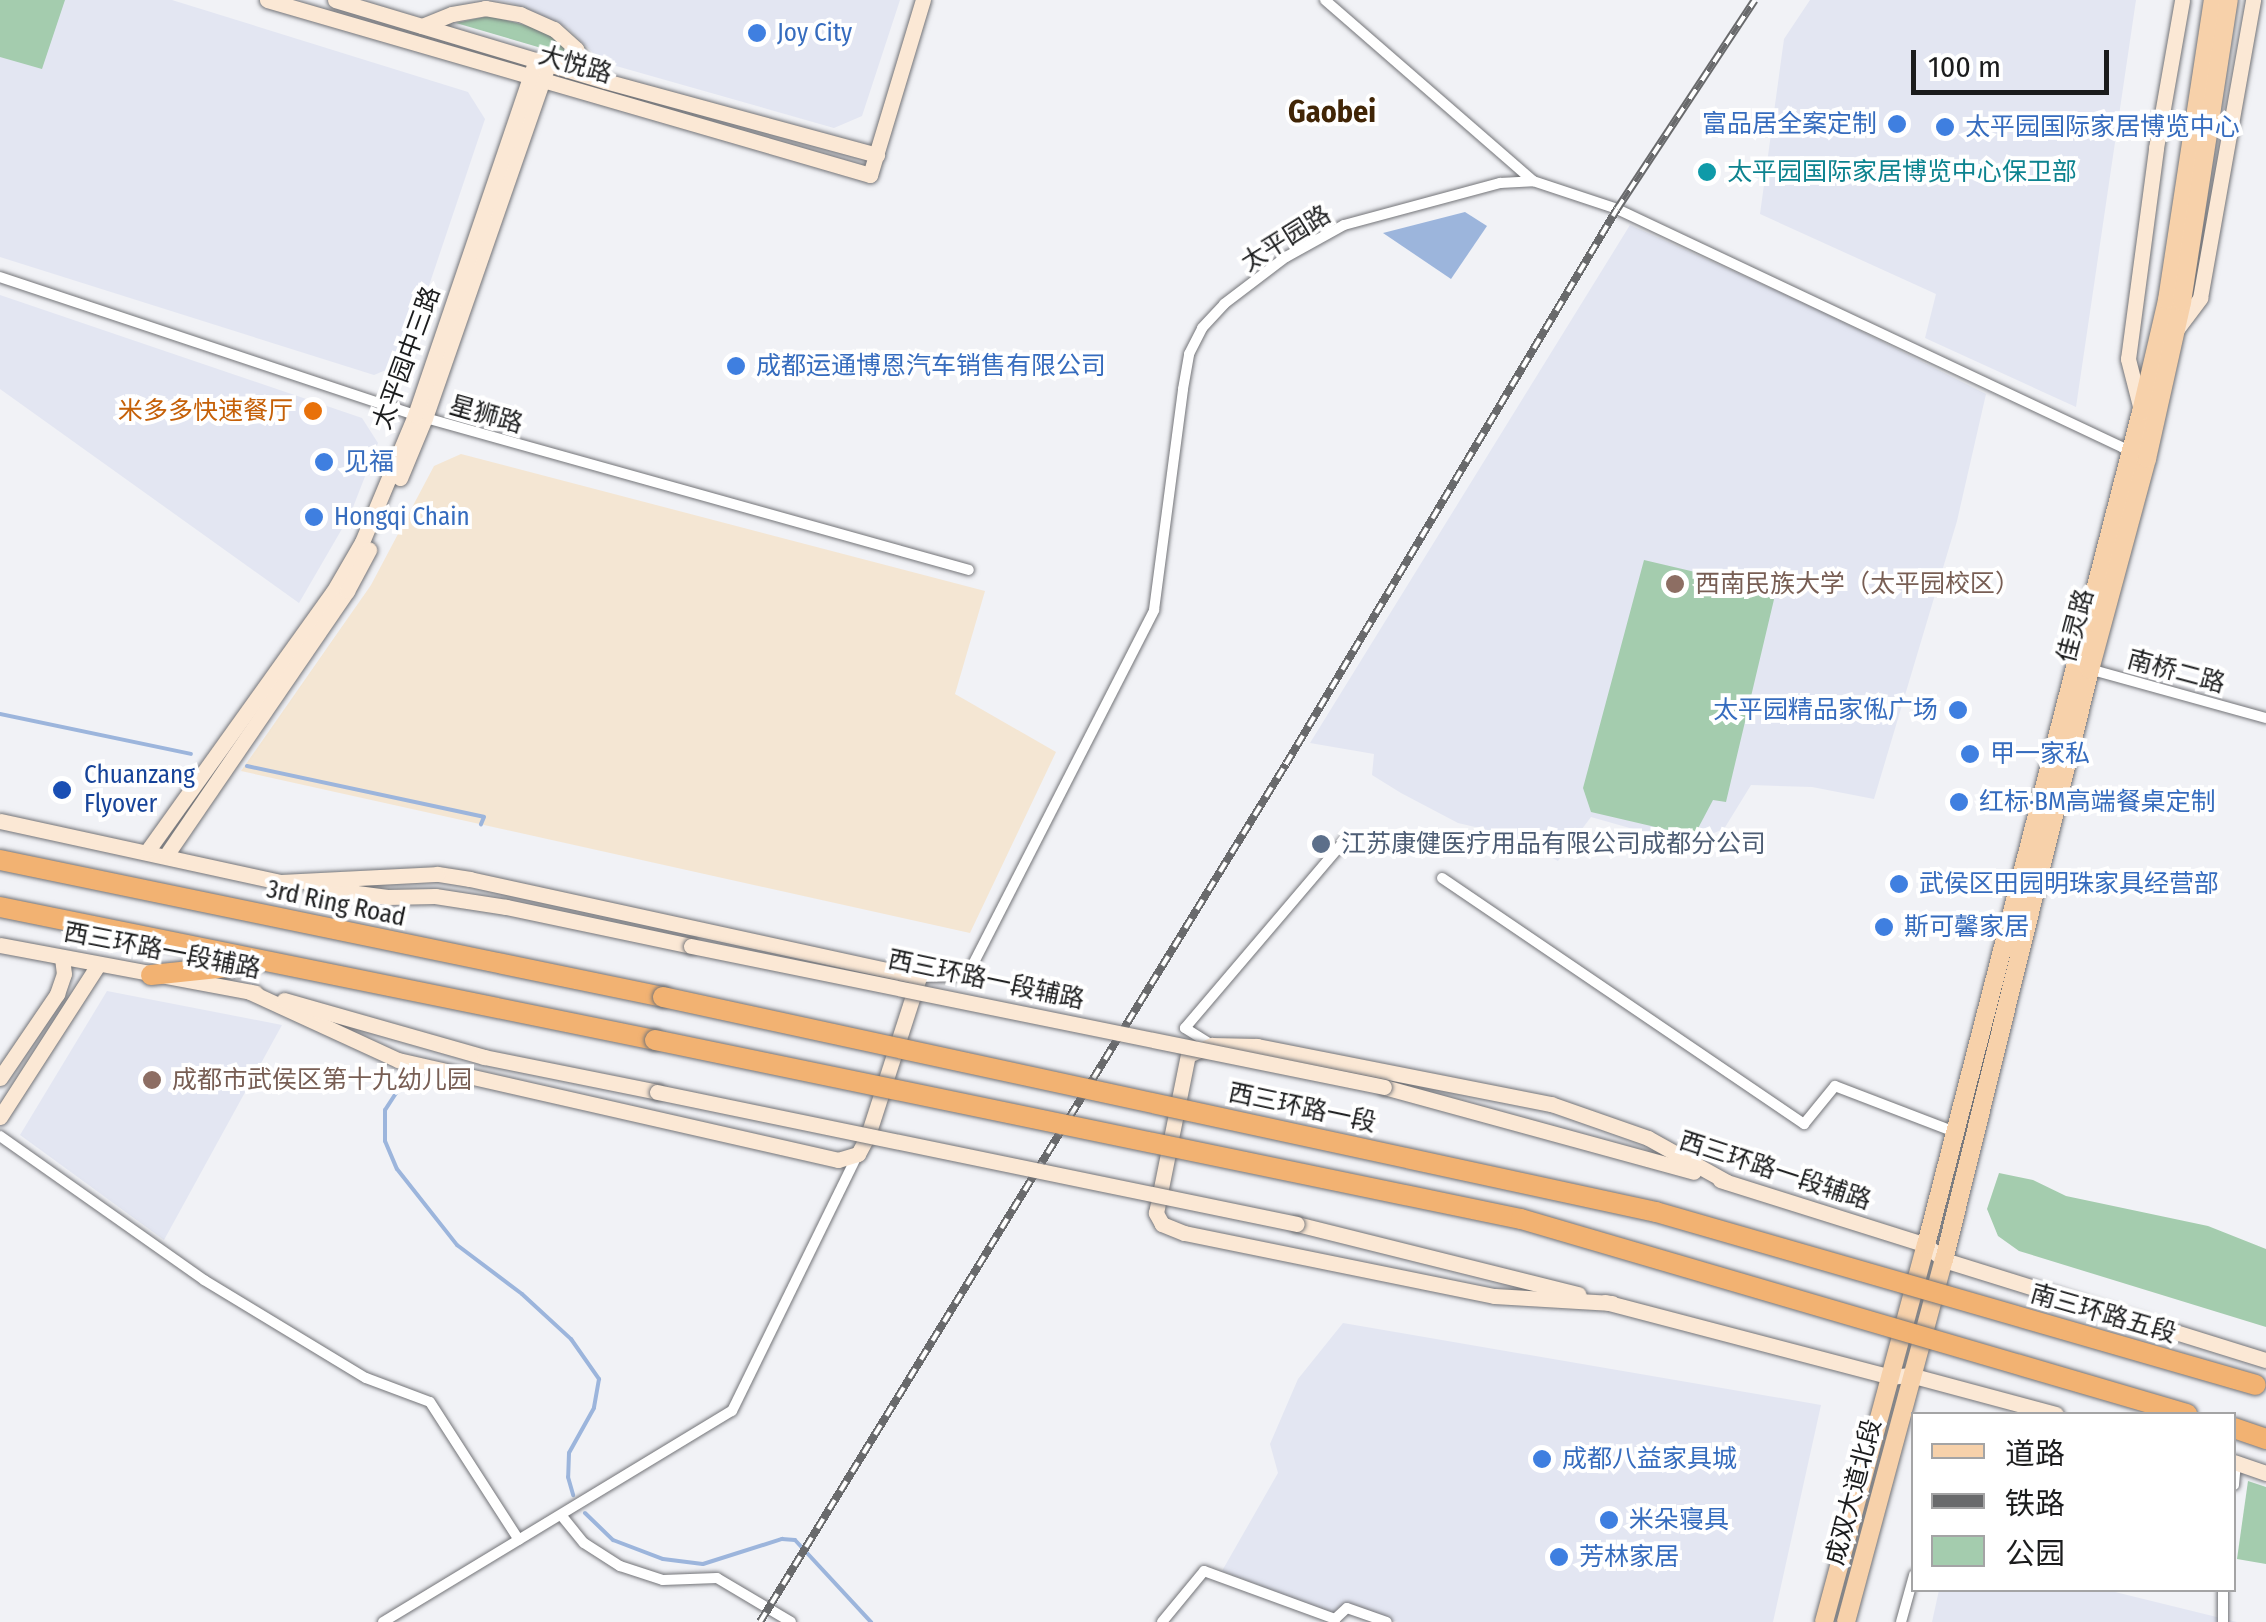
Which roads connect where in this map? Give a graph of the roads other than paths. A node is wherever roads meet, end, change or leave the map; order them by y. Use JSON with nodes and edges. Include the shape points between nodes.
{"nodes":[{"id":1,"x":268,"y":0,"type":"edge"},
{"id":2,"x":335,"y":0,"type":"edge"},
{"id":3,"x":923,"y":0,"type":"edge"},
{"id":4,"x":1324,"y":0,"type":"edge"},
{"id":5,"x":2182,"y":0,"type":"edge"},
{"id":6,"x":2213,"y":0,"type":"edge"},
{"id":7,"x":2228,"y":0,"type":"edge"},
{"id":8,"x":2253,"y":0,"type":"edge"},
{"id":9,"x":422,"y":26,"type":"junction"},
{"id":10,"x":542,"y":62,"type":"junction"},
{"id":11,"x":590,"y":76,"type":"junction"},
{"id":12,"x":537,"y":80,"type":"junction"},
{"id":13,"x":876,"y":155,"type":"junction"},
{"id":14,"x":1533,"y":181,"type":"junction"},
{"id":15,"x":0,"y":277,"type":"edge"},
{"id":16,"x":2174,"y":301,"type":"junction"},
{"id":17,"x":2177,"y":329,"type":"junction"},
{"id":18,"x":2141,"y":412,"type":"junction"},
{"id":19,"x":420,"y":417,"type":"junction"},
{"id":20,"x":2139,"y":455,"type":"junction"},
{"id":21,"x":968,"y":570,"type":"dead end"},
{"id":22,"x":2083,"y":667,"type":"junction"},
{"id":23,"x":2266,"y":718,"type":"edge"},
{"id":24,"x":0,"y":820,"type":"edge"},
{"id":25,"x":1345,"y":840,"type":"dead end"},
{"id":26,"x":148,"y":850,"type":"junction"},
{"id":27,"x":167,"y":854,"type":"junction"},
{"id":28,"x":0,"y":860,"type":"edge"},
{"id":29,"x":1442,"y":878,"type":"dead end"},
{"id":30,"x":278,"y":882,"type":"junction"},
{"id":31,"x":0,"y":907,"type":"edge"},
{"id":32,"x":0,"y":945,"type":"edge"},
{"id":33,"x":62,"y":958,"type":"junction"},
{"id":34,"x":270,"y":963,"type":"junction"},
{"id":35,"x":98,"y":966,"type":"junction"},
{"id":36,"x":151,"y":975,"type":"junction"},
{"id":37,"x":918,"y":977,"type":"junction"},
{"id":38,"x":250,"y":992,"type":"junction"},
{"id":39,"x":662,"y":998,"type":"joint"},
{"id":40,"x":1212,"y":1045,"type":"junction"},
{"id":41,"x":0,"y":1078,"type":"edge"},
{"id":42,"x":0,"y":1116,"type":"edge"},
{"id":43,"x":1956,"y":1132,"type":"junction"},
{"id":44,"x":0,"y":1136,"type":"edge"},
{"id":45,"x":858,"y":1154,"type":"junction"},
{"id":46,"x":1728,"y":1182,"type":"junction"},
{"id":47,"x":1926,"y":1245,"type":"junction"},
{"id":48,"x":1944,"y":1260,"type":"junction"},
{"id":49,"x":1926,"y":1288,"type":"joint"},
{"id":50,"x":1612,"y":1303,"type":"junction"},
{"id":51,"x":2266,"y":1360,"type":"edge"},
{"id":52,"x":1910,"y":1375,"type":"junction"},
{"id":53,"x":1890,"y":1377,"type":"junction"},
{"id":54,"x":2261,"y":1386,"type":"edge"},
{"id":55,"x":2049,"y":1412,"type":"edge"},
{"id":56,"x":2180,"y":1412,"type":"edge"},
{"id":57,"x":2239,"y":1430,"type":"edge"},
{"id":58,"x":2266,"y":1439,"type":"edge"},
{"id":59,"x":2236,"y":1463,"type":"edge"},
{"id":60,"x":2266,"y":1473,"type":"edge"},
{"id":61,"x":561,"y":1515,"type":"junction"},
{"id":62,"x":519,"y":1540,"type":"junction"},
{"id":63,"x":1911,"y":1586,"type":"edge"},
{"id":64,"x":2223,"y":1592,"type":"edge"},
{"id":65,"x":383,"y":1622,"type":"edge"},
{"id":66,"x":791,"y":1622,"type":"edge"},
{"id":67,"x":1162,"y":1622,"type":"edge"},
{"id":68,"x":1387,"y":1622,"type":"edge"},
{"id":69,"x":1824,"y":1622,"type":"edge"},
{"id":70,"x":1846,"y":1622,"type":"edge"},
{"id":71,"x":1901,"y":1622,"type":"edge"},
{"id":72,"x":2222,"y":1622,"type":"edge"}],
"edges":[{"from":1,"to":12,"type":"main road","name":"大悦路"},
{"from":2,"to":9,"type":"main road"},
{"from":3,"to":13,"type":"main road"},
{"from":4,"to":14,"type":"street"},
{"from":5,"to":18,"type":"main road","via":[[2128,359]]},
{"from":6,"to":16,"type":"main road","name":"佳灵路"},
{"from":7,"to":16,"type":"main road","name":"佳灵路"},
{"from":8,"to":17,"type":"main road","via":[[2200,298]]},
{"from":9,"to":10,"type":"main road"},
{"from":9,"to":11,"type":"main road","via":[[485,8],[520,14],[554,29],[576,49]]},
{"from":10,"to":11,"type":"main road"},
{"from":10,"to":12,"type":"main road","name":"太平园中三路"},
{"from":11,"to":13,"type":"main road"},
{"from":12,"to":13,"type":"main road","name":"大悦路","via":[[870,175]]},
{"from":12,"to":19,"type":"main road","name":"太平园中三路"},
{"from":14,"to":20,"type":"street","name":"太平园路","via":[[1617,210]]},
{"from":14,"to":37,"type":"street","name":"太平园路","via":[[1500,183],[1344,225],[1286,257],[1202,328],[1183,389],[1154,610],[966,976]]},
{"from":15,"to":19,"type":"street","name":"星狮路"},
{"from":16,"to":17,"type":"main road","name":"佳灵路"},
{"from":16,"to":18,"type":"main road","name":"佳灵路"},
{"from":17,"to":20,"type":"main road","name":"佳灵路"},
{"from":18,"to":20,"type":"main road","name":"佳灵路"},
{"from":19,"to":21,"type":"street","name":"星狮路"},
{"from":19,"to":26,"type":"main road","name":"太平园中三路","via":[[333,592]]},
{"from":19,"to":27,"type":"main road","name":"太平园中三路","via":[[370,549]]},
{"from":20,"to":22,"type":"main road","name":"佳灵路"},
{"from":22,"to":23,"type":"street","name":"南桥二路"},
{"from":22,"to":43,"type":"main road","name":"佳灵路"},
{"from":22,"to":48,"type":"main road","name":"佳灵路"},
{"from":24,"to":26,"type":"main road","name":"西三环路一段辅路"},
{"from":25,"to":40,"type":"street","via":[[1185,1028]]},
{"from":26,"to":27,"type":"main road","name":"西三环路一段辅路"},
{"from":27,"to":30,"type":"main road","name":"西三环路一段辅路"},
{"from":28,"to":39,"type":"highway","name":"3rd Ring Road"},
{"from":29,"to":43,"type":"street","via":[[1804,1124],[1835,1086]]},
{"from":30,"to":37,"type":"main road","via":[[470,878]]},
{"from":30,"to":46,"type":"main road","name":"西三环路一段辅路","bridge":true,"via":[[506,906],[1384,1087]]},
{"from":31,"to":34,"type":"highway"},
{"from":32,"to":33,"type":"main road","name":"西三环路一段辅路"},
{"from":33,"to":35,"type":"main road","name":"西三环路一段辅路"},
{"from":33,"to":41,"type":"main road","via":[[57,994]]},
{"from":34,"to":36,"type":"highway"},
{"from":34,"to":56,"type":"highway","bridge":true,"via":[[1520,1219]]},
{"from":35,"to":36,"type":"main road","name":"西三环路一段辅路"},
{"from":35,"to":42,"type":"main road"},
{"from":36,"to":38,"type":"main road","name":"西三环路一段辅路"},
{"from":37,"to":45,"type":"main road"},
{"from":38,"to":45,"type":"main road","via":[[398,1060],[838,1160]]},
{"from":38,"to":50,"type":"main road","name":"西三环路一段辅路","bridge":true,"via":[[484,1057],[1297,1224]]},
{"from":39,"to":49,"type":"highway","name":"西三环路一段","bridge":true,"via":[[1466,1168],[1656,1212]]},
{"from":40,"to":46,"type":"main road","via":[[1257,1046],[1550,1104],[1648,1138]]},
{"from":40,"to":50,"type":"main road","via":[[1188,1055],[1156,1212],[1162,1224],[1494,1296]]},
{"from":43,"to":47,"type":"main road","name":"佳灵路"},
{"from":44,"to":62,"type":"street","via":[[204,1280],[366,1378],[430,1402]]},
{"from":45,"to":61,"type":"street","via":[[732,1412]]},
{"from":46,"to":47,"type":"main road","name":"西三环路一段辅路"},
{"from":47,"to":48,"type":"main road","name":"西三环路一段辅路"},
{"from":47,"to":53,"type":"main road","name":"成双大道北段"},
{"from":48,"to":51,"type":"main road"},
{"from":48,"to":52,"type":"main road","name":"佳灵路"},
{"from":49,"to":54,"type":"highway","name":"南三环路五段","bridge":true},
{"from":50,"to":53,"type":"main road","name":"西三环路一段辅路"},
{"from":52,"to":53,"type":"main road"},
{"from":52,"to":55,"type":"main road"},
{"from":52,"to":70,"type":"main road","name":"成双大道北段"},
{"from":53,"to":69,"type":"main road","name":"成双大道北段"},
{"from":57,"to":58,"type":"highway"},
{"from":59,"to":60,"type":"main road"},
{"from":61,"to":62,"type":"street"},
{"from":61,"to":66,"type":"street","via":[[584,1543],[620,1566],[663,1580],[717,1578]]},
{"from":62,"to":65,"type":"street"},
{"from":63,"to":71,"type":"street"},
{"from":64,"to":72,"type":"street"},
{"from":67,"to":68,"type":"street","via":[[1204,1571],[1334,1619],[1347,1608]]}]}
